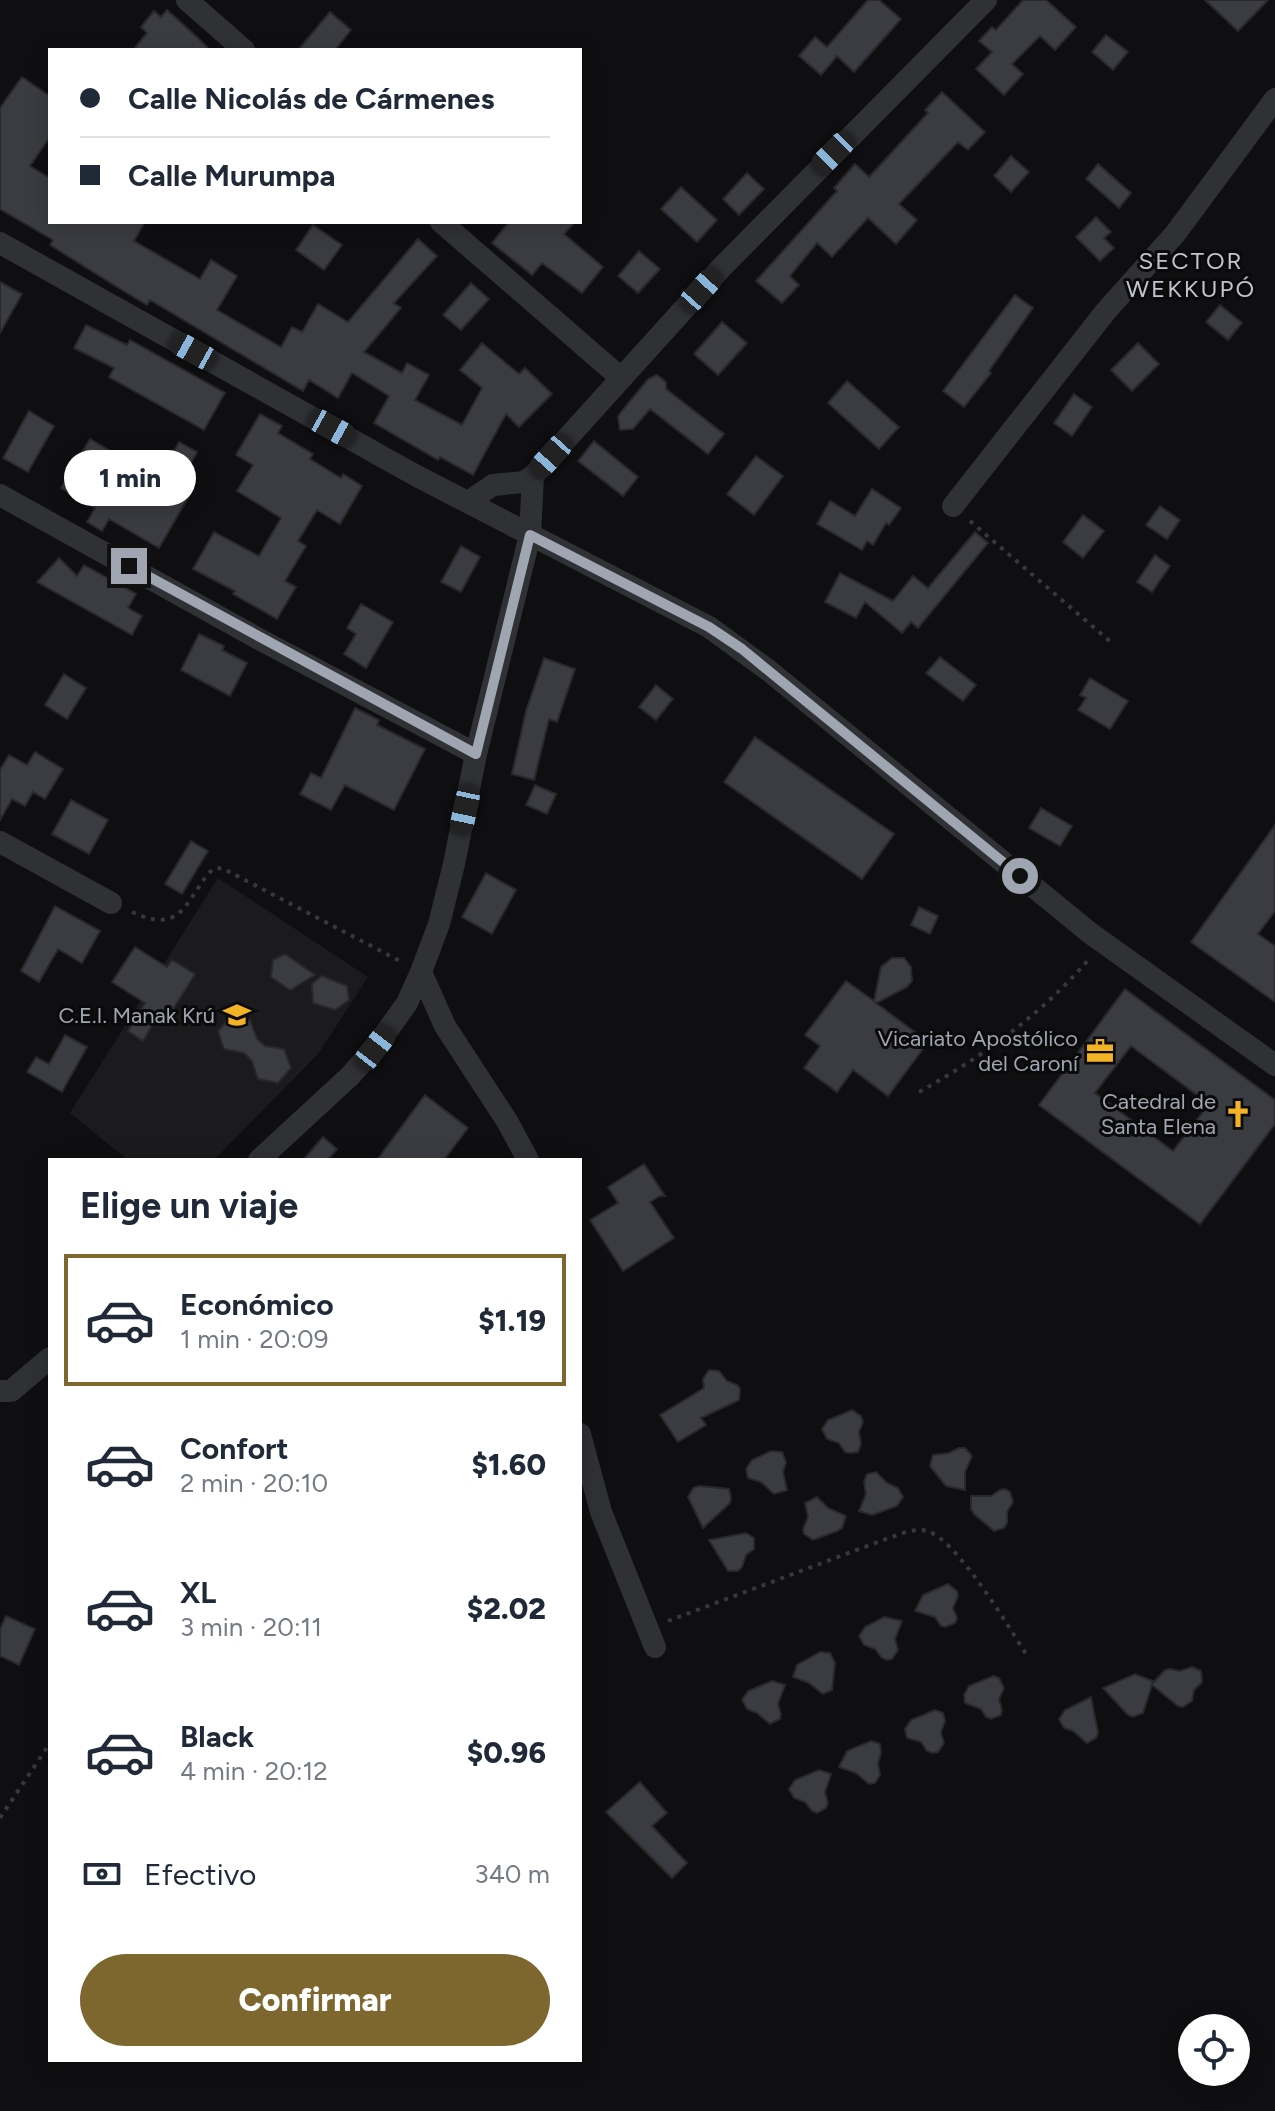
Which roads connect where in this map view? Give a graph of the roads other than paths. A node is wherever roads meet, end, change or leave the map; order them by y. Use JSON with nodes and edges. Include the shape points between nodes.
{"nodes":[{"id":1,"x":187,"y":0,"type":"edge"},
{"id":2,"x":986,"y":0,"type":"edge"},
{"id":3,"x":242,"y":48,"type":"edge"},
{"id":4,"x":1275,"y":99,"type":"edge"},
{"id":5,"x":443,"y":224,"type":"edge"},
{"id":6,"x":0,"y":243,"type":"edge"},
{"id":7,"x":621,"y":378,"type":"junction"},
{"id":8,"x":533,"y":476,"type":"junction"},
{"id":9,"x":0,"y":495,"type":"edge"},
{"id":10,"x":468,"y":502,"type":"junction"},
{"id":11,"x":953,"y":506,"type":"road end"},
{"id":12,"x":530,"y":535,"type":"junction"},
{"id":13,"x":476,"y":754,"type":"junction"},
{"id":14,"x":0,"y":842,"type":"edge"},
{"id":15,"x":111,"y":903,"type":"road end"},
{"id":16,"x":421,"y":972,"type":"junction"},
{"id":17,"x":1275,"y":1065,"type":"edge"},
{"id":18,"x":261,"y":1158,"type":"edge"},
{"id":19,"x":527,"y":1158,"type":"edge"},
{"id":20,"x":48,"y":1360,"type":"edge"},
{"id":21,"x":0,"y":1391,"type":"edge"},
{"id":22,"x":582,"y":1441,"type":"edge"},
{"id":23,"x":651,"y":1638,"type":"road end"}],
"edges":[{"from":1,"to":3,"type":"street"},
{"from":2,"to":7,"type":"street","via":[[792,194]]},
{"from":4,"to":11,"type":"street","via":[[1175,234],[1106,311]]},
{"from":5,"to":7,"type":"street"},
{"from":6,"to":10,"type":"street"},
{"from":7,"to":8,"type":"street"},
{"from":8,"to":10,"type":"street","via":[[493,485]]},
{"from":8,"to":12,"type":"street"},
{"from":9,"to":13,"type":"street"},
{"from":10,"to":12,"type":"street"},
{"from":12,"to":13,"type":"street"},
{"from":12,"to":17,"type":"street","via":[[742,649],[1103,942]]},
{"from":13,"to":16,"type":"street","via":[[446,894]]},
{"from":14,"to":15,"type":"street"},
{"from":16,"to":18,"type":"street","via":[[407,1003],[375,1048]]},
{"from":16,"to":19,"type":"street","via":[[445,1026]]},
{"from":20,"to":21,"type":"street","via":[[11,1391]]},
{"from":22,"to":23,"type":"street","via":[[601,1512]]}]}
